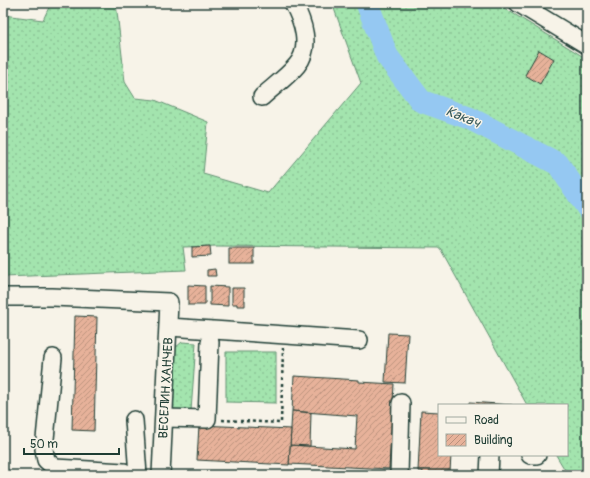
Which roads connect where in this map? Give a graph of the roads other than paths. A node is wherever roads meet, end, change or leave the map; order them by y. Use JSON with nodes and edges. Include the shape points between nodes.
{"nodes":[{"id":1,"x":293,"y":3,"type":"edge"},
{"id":2,"x":518,"y":3,"type":"edge"},
{"id":3,"x":587,"y":45,"type":"edge"},
{"id":4,"x":262,"y":97,"type":"dead end"},
{"id":5,"x":3,"y":297,"type":"edge"},
{"id":6,"x":169,"y":327,"type":"junction"},
{"id":7,"x":359,"y":340,"type":"dead end"},
{"id":8,"x":210,"y":342,"type":"dead end"},
{"id":9,"x":53,"y":358,"type":"dead end"},
{"id":10,"x":401,"y":403,"type":"dead end"},
{"id":11,"x":164,"y":418,"type":"junction"},
{"id":12,"x":134,"y":420,"type":"dead end"},
{"id":13,"x":490,"y":456,"type":"edge"},
{"id":14,"x":130,"y":475,"type":"edge"},
{"id":15,"x":138,"y":475,"type":"edge"},
{"id":16,"x":161,"y":475,"type":"edge"},
{"id":17,"x":399,"y":475,"type":"edge"},
{"id":18,"x":489,"y":475,"type":"edge"}],
"edges":[{"from":1,"to":4,"type":"street","via":[[299,13],[305,48],[292,71]]},
{"from":2,"to":3,"type":"street"},
{"from":5,"to":6,"type":"street","name":"ВЕСЕЛИН ХАНЧЕВ","via":[[169,302]]},
{"from":6,"to":7,"type":"street"},
{"from":6,"to":11,"type":"street","name":"ВЕСЕЛИН ХАНЧЕВ"},
{"from":8,"to":11,"type":"street","via":[[207,419]]},
{"from":9,"to":14,"type":"street","via":[[44,449],[46,460],[55,468],[124,472]]},
{"from":10,"to":17,"type":"street"},
{"from":11,"to":16,"type":"street","name":"ВЕСЕЛИН ХАНЧЕВ"},
{"from":12,"to":15,"type":"street"},
{"from":13,"to":18,"type":"street"}]}
